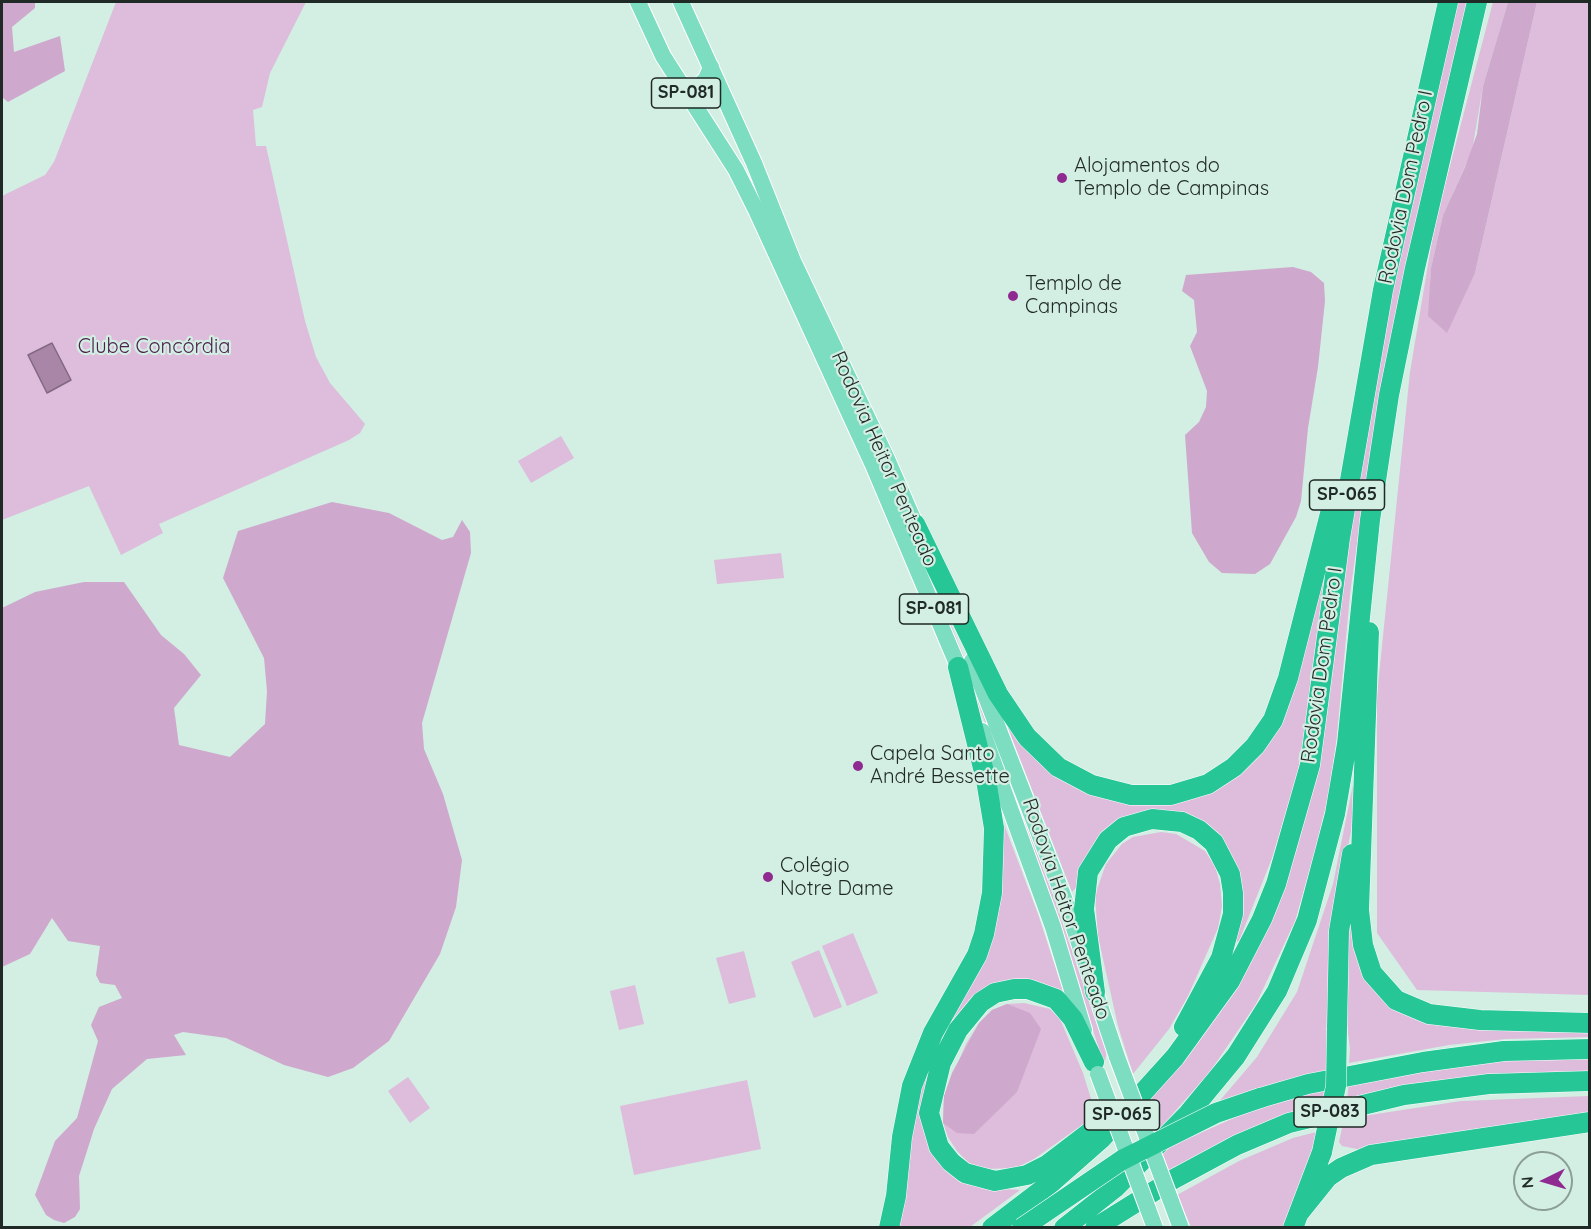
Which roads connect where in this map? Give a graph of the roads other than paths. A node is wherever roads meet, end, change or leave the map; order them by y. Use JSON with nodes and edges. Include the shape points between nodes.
{"nodes":[{"id":1,"x":681,"y":2,"type":"edge"},
{"id":2,"x":1448,"y":2,"type":"edge"},
{"id":3,"x":1477,"y":2,"type":"edge"},
{"id":4,"x":643,"y":5,"type":"edge"},
{"id":5,"x":711,"y":68,"type":"junction"},
{"id":6,"x":680,"y":83,"type":"junction"},
{"id":7,"x":1383,"y":290,"type":"junction"},
{"id":8,"x":1389,"y":395,"type":"junction"},
{"id":9,"x":915,"y":524,"type":"junction"},
{"id":10,"x":958,"y":667,"type":"junction"},
{"id":11,"x":1365,"y":770,"type":"junction"},
{"id":12,"x":1095,"y":992,"type":"junction"},
{"id":13,"x":1590,"y":1023,"type":"edge"},
{"id":14,"x":1590,"y":1049,"type":"edge"},
{"id":15,"x":1096,"y":1068,"type":"junction"},
{"id":16,"x":1590,"y":1081,"type":"edge"},
{"id":17,"x":1147,"y":1086,"type":"junction"},
{"id":18,"x":1590,"y":1122,"type":"edge"},
{"id":19,"x":1296,"y":1220,"type":"edge"},
{"id":20,"x":889,"y":1227,"type":"edge"},
{"id":21,"x":992,"y":1227,"type":"edge"},
{"id":22,"x":1022,"y":1227,"type":"edge"},
{"id":23,"x":1064,"y":1227,"type":"edge"},
{"id":24,"x":1095,"y":1227,"type":"edge"},
{"id":25,"x":1155,"y":1227,"type":"edge"},
{"id":26,"x":1181,"y":1227,"type":"edge"}],
"edges":[{"from":1,"to":5,"type":"main road","name":"Rodovia Heitor Penteado","number":"SP-081"},
{"from":2,"to":7,"type":"highway","name":"Rodovia Dom Pedro I","number":"SP-065"},
{"from":3,"to":8,"type":"highway","name":"Rodovia Dom Pedro I","number":"SP-065"},
{"from":4,"to":6,"type":"main road","name":"Rodovia Heitor Penteado","number":"SP-081"},
{"from":5,"to":6,"type":"main road","via":[[699,86]]},
{"from":5,"to":9,"type":"main road","name":"Rodovia Heitor Penteado","number":"SP-081","via":[[793,261]]},
{"from":6,"to":10,"type":"main road","name":"Rodovia Heitor Penteado","number":"SP-081","via":[[736,170],[756,210],[873,465]]},
{"from":7,"to":9,"type":"highway","via":[[1333,504],[1281,701],[1255,746],[1234,767],[1208,784],[1171,795],[1131,795],[1092,785],[1058,766],[1027,736],[998,694]]},
{"from":7,"to":17,"type":"highway","name":"Rodovia Dom Pedro I","number":"SP-065","via":[[1340,538],[1318,722],[1298,814],[1276,884],[1246,951],[1195,1031]]},
{"from":8,"to":11,"type":"highway","via":[[1370,625]]},
{"from":8,"to":23,"type":"highway","name":"Rodovia Dom Pedro I","number":"SP-065","via":[[1369,531],[1347,744],[1322,871],[1300,938],[1258,1024],[1204,1096],[1115,1188]]},
{"from":9,"to":12,"type":"main road","name":"Rodovia Heitor Penteado","number":"SP-081","via":[[999,726]]},
{"from":10,"to":15,"type":"main road","name":"Rodovia Heitor Penteado","number":"SP-081","via":[[1053,927]]},
{"from":10,"to":20,"type":"highway","via":[[994,828],[992,893],[977,955],[933,1033],[912,1086]]},
{"from":11,"to":13,"type":"highway","via":[[1360,931],[1369,966],[1383,987],[1396,1000],[1429,1014],[1480,1020]]},
{"from":11,"to":19,"type":"highway","bridge":true,"via":[[1339,931],[1336,1086],[1322,1152]]},
{"from":12,"to":17,"type":"highway","via":[[1084,909],[1088,872],[1098,854],[1116,834],[1138,821],[1165,819],[1199,830],[1214,843],[1230,874],[1233,915],[1229,935],[1209,984]]},
{"from":12,"to":26,"type":"main road","name":"Rodovia Heitor Penteado","number":"SP-081","bridge":true},
{"from":14,"to":22,"type":"highway","number":"SP-083","bridge":true,"via":[[1504,1051],[1423,1062],[1318,1082],[1260,1098],[1216,1113],[1122,1160]]},
{"from":15,"to":17,"type":"highway","via":[[1066,1008],[1056,999],[1028,989],[995,993],[968,1014],[941,1063],[929,1113],[939,1147],[965,1173],[979,1179],[995,1182],[1027,1175],[1047,1165]]},
{"from":15,"to":25,"type":"main road","name":"Rodovia Heitor Penteado","bridge":true},
{"from":16,"to":24,"type":"highway","number":"SP-083","via":[[1435,1090],[1372,1101],[1298,1121],[1237,1145]]},
{"from":17,"to":21,"type":"highway","name":"Rodovia Dom Pedro I","number":"SP-065","via":[[1078,1160]]},
{"from":18,"to":19,"type":"highway","via":[[1371,1155],[1328,1178]]}]}
